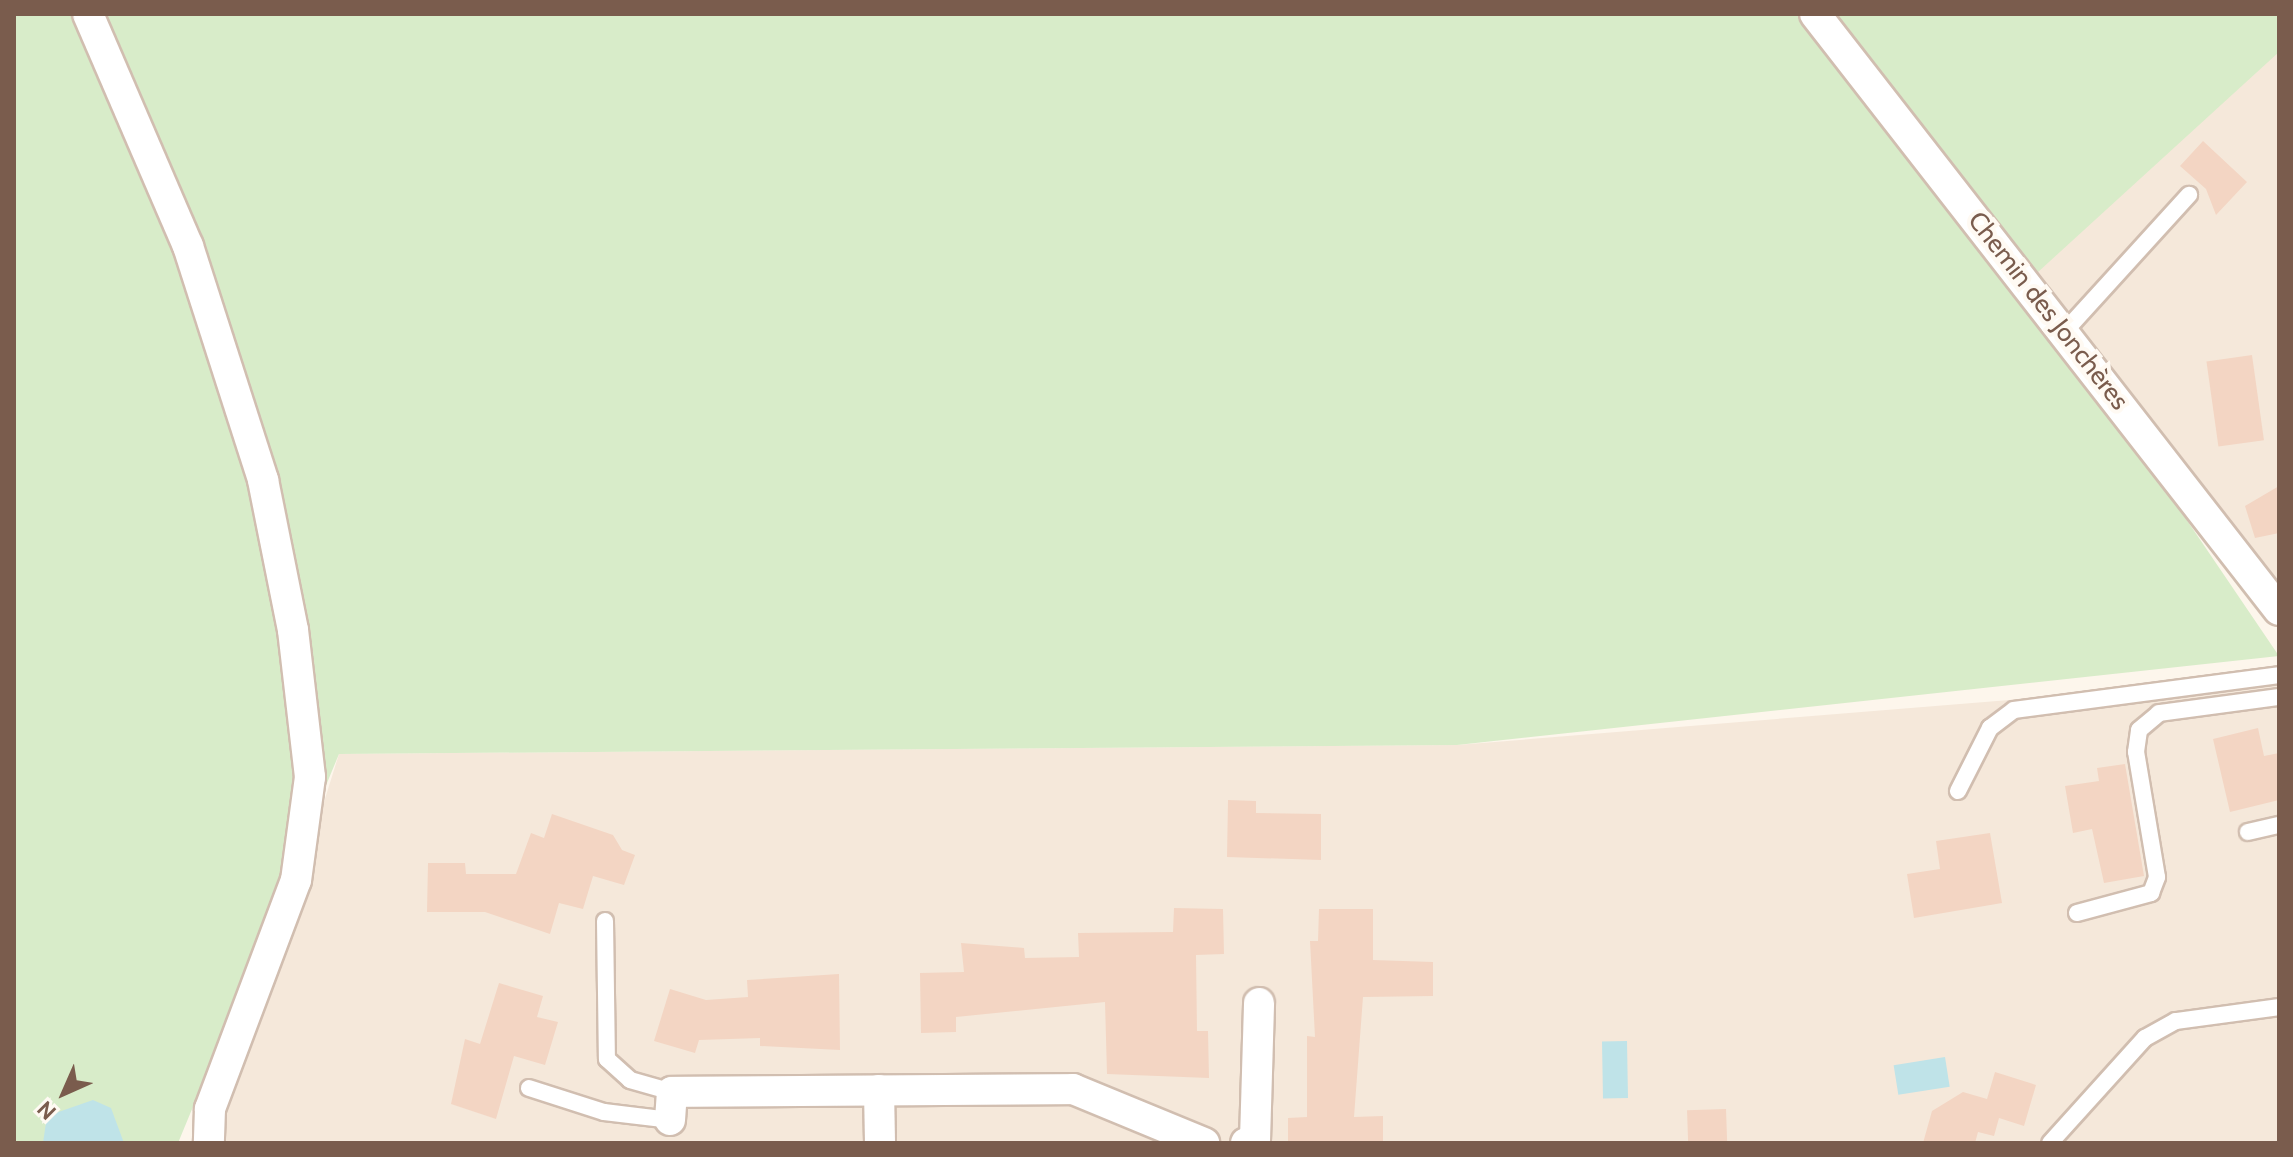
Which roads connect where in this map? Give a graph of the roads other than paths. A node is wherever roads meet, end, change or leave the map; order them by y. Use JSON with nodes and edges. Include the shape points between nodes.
{"nodes":[{"id":1,"x":88,"y":14,"type":"edge"},
{"id":2,"x":1815,"y":14,"type":"edge"},
{"id":3,"x":2189,"y":195,"type":"dead end"},
{"id":4,"x":2066,"y":330,"type":"junction"},
{"id":5,"x":2279,"y":610,"type":"edge"},
{"id":6,"x":2279,"y":675,"type":"edge"},
{"id":7,"x":2279,"y":697,"type":"edge"},
{"id":8,"x":1958,"y":791,"type":"dead end"},
{"id":9,"x":2279,"y":825,"type":"edge"},
{"id":10,"x":2248,"y":832,"type":"dead end"},
{"id":11,"x":2077,"y":913,"type":"dead end"},
{"id":12,"x":605,"y":921,"type":"dead end"},
{"id":13,"x":1259,"y":1003,"type":"dead end"},
{"id":14,"x":2279,"y":1007,"type":"edge"},
{"id":15,"x":529,"y":1088,"type":"dead end"},
{"id":16,"x":879,"y":1090,"type":"junction"},
{"id":17,"x":671,"y":1106,"type":"junction"},
{"id":18,"x":209,"y":1143,"type":"edge"},
{"id":19,"x":880,"y":1143,"type":"edge"},
{"id":20,"x":1204,"y":1143,"type":"edge"},
{"id":21,"x":1246,"y":1143,"type":"edge"},
{"id":22,"x":2050,"y":1143,"type":"edge"}],
"edges":[{"from":1,"to":18,"type":"street","via":[[188,246],[263,480],[293,630],[310,777],[296,880],[219,1081]]},
{"from":2,"to":4,"type":"street","name":"Chemin des Jonchères"},
{"from":3,"to":4,"type":"lane"},
{"from":4,"to":5,"type":"street","name":"Chemin des Jonchères"},
{"from":6,"to":8,"type":"lane","via":[[2014,710],[1990,728]]},
{"from":7,"to":11,"type":"lane","via":[[2159,713],[2139,730],[2136,752],[2157,877],[2151,893]]},
{"from":9,"to":10,"type":"lane"},
{"from":12,"to":17,"type":"lane","via":[[607,1059]]},
{"from":13,"to":21,"type":"street","via":[[1255,1140]]},
{"from":14,"to":22,"type":"lane","via":[[2176,1021],[2145,1038]]},
{"from":15,"to":17,"type":"lane","via":[[604,1112]]},
{"from":16,"to":17,"type":"street"},
{"from":16,"to":19,"type":"street"},
{"from":16,"to":20,"type":"street","via":[[1073,1089]]}]}
